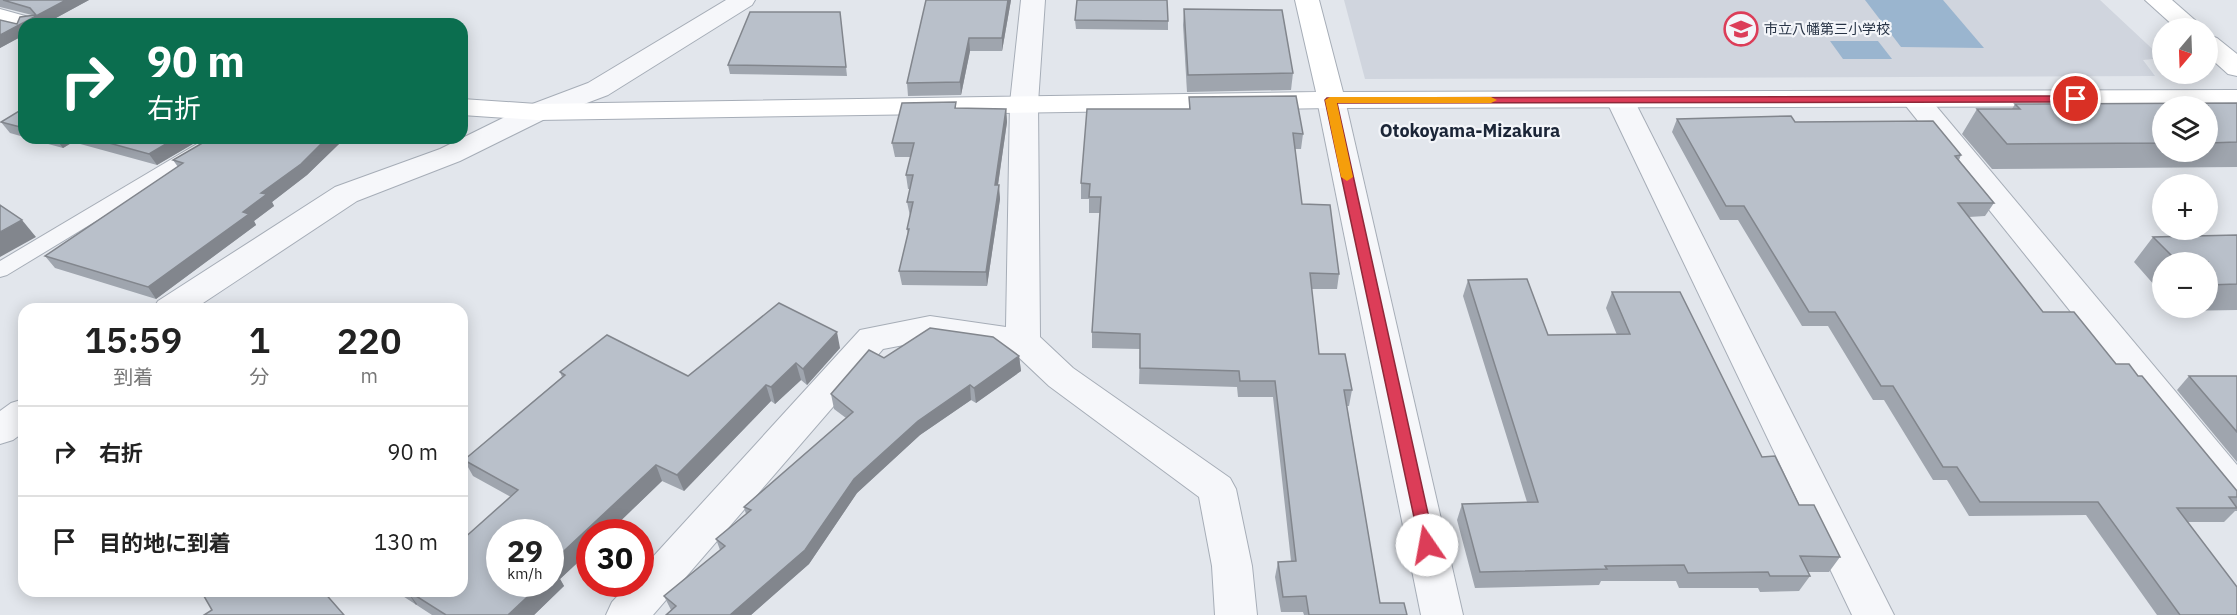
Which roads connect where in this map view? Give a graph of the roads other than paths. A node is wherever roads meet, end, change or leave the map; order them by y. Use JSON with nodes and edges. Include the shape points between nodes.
{"nodes":[{"id":1,"x":743,"y":0,"type":"edge"},
{"id":2,"x":1033,"y":0,"type":"edge"},
{"id":3,"x":1307,"y":0,"type":"edge"},
{"id":4,"x":2157,"y":0,"type":"edge"},
{"id":5,"x":0,"y":16,"type":"edge"},
{"id":6,"x":2179,"y":18,"type":"edge"},
{"id":7,"x":18,"y":21,"type":"edge"},
{"id":8,"x":2218,"y":52,"type":"edge"},
{"id":9,"x":2237,"y":68,"type":"edge"},
{"id":10,"x":2237,"y":98,"type":"edge"},
{"id":11,"x":1330,"y":100,"type":"junction"},
{"id":12,"x":1620,"y":100,"type":"junction"},
{"id":13,"x":1916,"y":100,"type":"junction"},
{"id":14,"x":1024,"y":104,"type":"junction"},
{"id":15,"x":468,"y":107,"type":"edge"},
{"id":16,"x":537,"y":112,"type":"junction"},
{"id":17,"x":210,"y":144,"type":"edge"},
{"id":18,"x":0,"y":270,"type":"edge"},
{"id":19,"x":179,"y":303,"type":"edge"},
{"id":20,"x":1023,"y":341,"type":"junction"},
{"id":21,"x":18,"y":417,"type":"edge"},
{"id":22,"x":0,"y":430,"type":"edge"},
{"id":23,"x":2237,"y":492,"type":"edge"},
{"id":24,"x":627,"y":615,"type":"edge"},
{"id":25,"x":1236,"y":615,"type":"edge"},
{"id":26,"x":1443,"y":615,"type":"edge"},
{"id":27,"x":1873,"y":615,"type":"edge"}],
"edges":[{"from":1,"to":16,"type":"street","via":[[598,89]]},
{"from":2,"to":14,"type":"street"},
{"from":3,"to":11,"type":"street"},
{"from":4,"to":6,"type":"street"},
{"from":5,"to":7,"type":"street"},
{"from":8,"to":9,"type":"street"},
{"from":10,"to":13,"type":"street"},
{"from":11,"to":12,"type":"street"},
{"from":11,"to":14,"type":"street"},
{"from":11,"to":26,"type":"street"},
{"from":12,"to":13,"type":"street"},
{"from":12,"to":27,"type":"street"},
{"from":13,"to":23,"type":"street"},
{"from":14,"to":16,"type":"street"},
{"from":14,"to":20,"type":"street"},
{"from":15,"to":16,"type":"street"},
{"from":16,"to":19,"type":"street","via":[[450,155],[346,194]]},
{"from":17,"to":18,"type":"lane"},
{"from":20,"to":24,"type":"street","via":[[930,328],[872,339]]},
{"from":20,"to":25,"type":"street","via":[[1061,377],[1217,489],[1232,566]]},
{"from":21,"to":22,"type":"street"}]}
